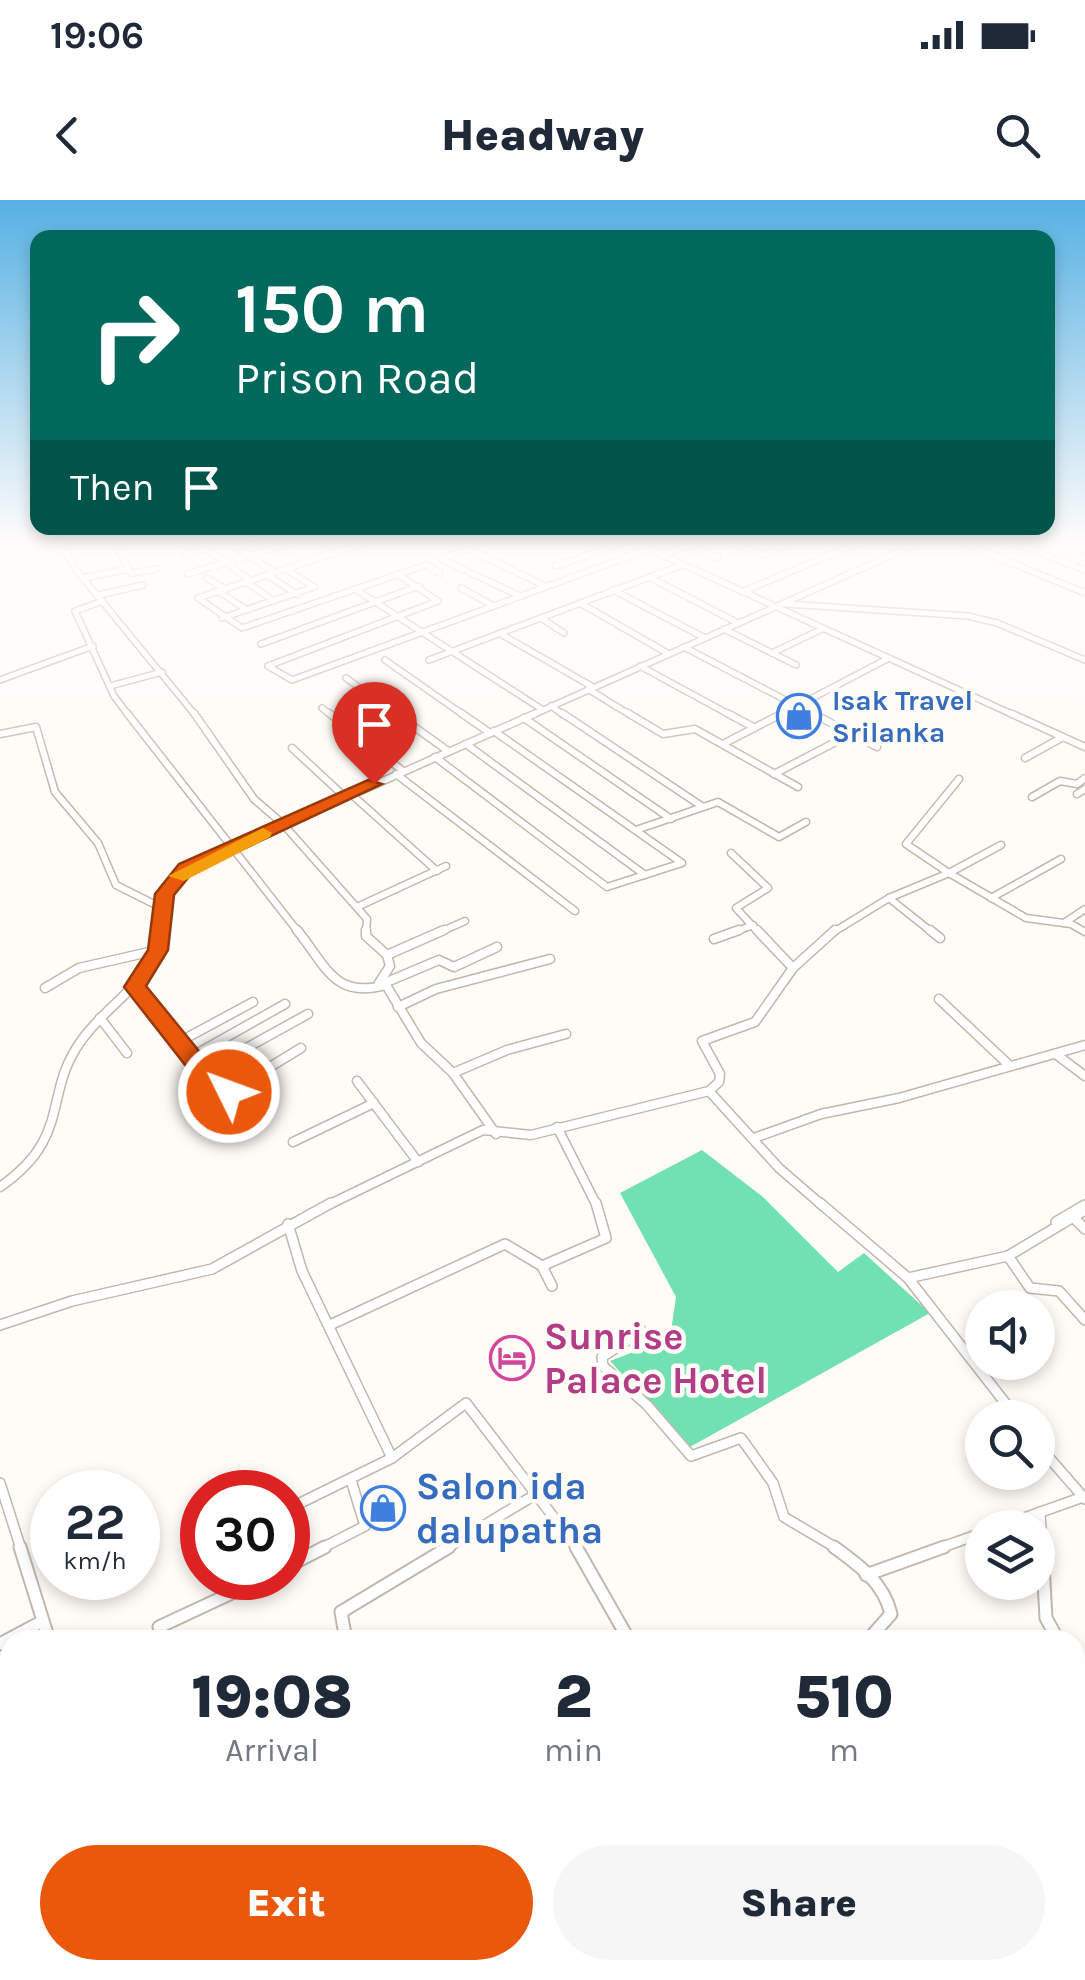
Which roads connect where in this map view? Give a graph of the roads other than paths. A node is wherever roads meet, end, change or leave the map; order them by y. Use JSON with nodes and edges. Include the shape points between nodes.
{"nodes":[{"id":1,"x":82,"y":625,"type":"edge"},
{"id":2,"x":123,"y":625,"type":"edge"},
{"id":3,"x":313,"y":625,"type":"edge"},
{"id":4,"x":375,"y":625,"type":"edge"},
{"id":5,"x":411,"y":625,"type":"edge"},
{"id":6,"x":438,"y":625,"type":"edge"},
{"id":7,"x":523,"y":625,"type":"edge"},
{"id":8,"x":552,"y":625,"type":"edge"},
{"id":9,"x":618,"y":625,"type":"edge"},
{"id":10,"x":680,"y":625,"type":"edge"},
{"id":11,"x":732,"y":625,"type":"edge"},
{"id":12,"x":813,"y":625,"type":"edge"},
{"id":13,"x":1002,"y":625,"type":"edge"},
{"id":14,"x":724,"y":629,"type":"junction"},
{"id":15,"x":822,"y":629,"type":"junction"},
{"id":16,"x":420,"y":632,"type":"junction"},
{"id":17,"x":564,"y":633,"type":"dead end"},
{"id":18,"x":500,"y":634,"type":"junction"},
{"id":19,"x":705,"y":638,"type":"junction"},
{"id":20,"x":261,"y":644,"type":"dead end"},
{"id":21,"x":93,"y":646,"type":"junction"},
{"id":22,"x":684,"y":647,"type":"junction"},
{"id":23,"x":451,"y":652,"type":"junction"},
{"id":24,"x":772,"y":653,"type":"junction"},
{"id":25,"x":668,"y":654,"type":"junction"},
{"id":26,"x":887,"y":659,"type":"junction"},
{"id":27,"x":385,"y":660,"type":"dead end"},
{"id":28,"x":428,"y":660,"type":"dead end"},
{"id":29,"x":1085,"y":660,"type":"edge"},
{"id":30,"x":796,"y":665,"type":"dead end"},
{"id":31,"x":640,"y":666,"type":"junction"},
{"id":32,"x":162,"y":672,"type":"junction"},
{"id":33,"x":346,"y":678,"type":"dead end"},
{"id":34,"x":0,"y":680,"type":"edge"},
{"id":35,"x":110,"y":686,"type":"junction"},
{"id":36,"x":590,"y":688,"type":"junction"},
{"id":37,"x":797,"y":705,"type":"junction"},
{"id":38,"x":551,"y":706,"type":"junction"},
{"id":39,"x":322,"y":708,"type":"dead end"},
{"id":40,"x":543,"y":710,"type":"junction"},
{"id":41,"x":524,"y":718,"type":"junction"},
{"id":42,"x":755,"y":728,"type":"junction"},
{"id":43,"x":492,"y":732,"type":"junction"},
{"id":44,"x":0,"y":734,"type":"edge"},
{"id":45,"x":852,"y":734,"type":"junction"},
{"id":46,"x":1063,"y":737,"type":"junction"},
{"id":47,"x":466,"y":744,"type":"junction"},
{"id":48,"x":723,"y":744,"type":"junction"},
{"id":49,"x":877,"y":747,"type":"dead end"},
{"id":50,"x":1085,"y":747,"type":"edge"},
{"id":51,"x":292,"y":748,"type":"dead end"},
{"id":52,"x":448,"y":752,"type":"junction"},
{"id":53,"x":435,"y":757,"type":"junction"},
{"id":54,"x":1025,"y":758,"type":"dead end"},
{"id":55,"x":400,"y":772,"type":"junction"},
{"id":56,"x":774,"y":774,"type":"junction"},
{"id":57,"x":960,"y":778,"type":"dead end"},
{"id":58,"x":1085,"y":778,"type":"edge"},
{"id":59,"x":798,"y":787,"type":"dead end"},
{"id":60,"x":1085,"y":790,"type":"edge"},
{"id":61,"x":1077,"y":794,"type":"dead end"},
{"id":62,"x":348,"y":795,"type":"junction"},
{"id":63,"x":1032,"y":797,"type":"dead end"},
{"id":64,"x":702,"y":807,"type":"junction"},
{"id":65,"x":671,"y":819,"type":"junction"},
{"id":66,"x":806,"y":822,"type":"dead end"},
{"id":67,"x":284,"y":824,"type":"junction"},
{"id":68,"x":636,"y":830,"type":"junction"},
{"id":69,"x":1001,"y":845,"type":"dead end"},
{"id":70,"x":230,"y":848,"type":"junction"},
{"id":71,"x":731,"y":852,"type":"dead end"},
{"id":72,"x":1061,"y":860,"type":"dead end"},
{"id":73,"x":446,"y":866,"type":"dead end"},
{"id":74,"x":437,"y":871,"type":"junction"},
{"id":75,"x":950,"y":873,"type":"junction"},
{"id":76,"x":645,"y":875,"type":"junction"},
{"id":77,"x":889,"y":898,"type":"junction"},
{"id":78,"x":991,"y":898,"type":"junction"},
{"id":79,"x":357,"y":907,"type":"junction"},
{"id":80,"x":162,"y":908,"type":"junction"},
{"id":81,"x":1085,"y":909,"type":"edge"},
{"id":82,"x":576,"y":911,"type":"dead end"},
{"id":83,"x":465,"y":921,"type":"dead end"},
{"id":84,"x":1064,"y":923,"type":"junction"},
{"id":85,"x":753,"y":926,"type":"junction"},
{"id":86,"x":1085,"y":932,"type":"edge"},
{"id":87,"x":714,"y":938,"type":"dead end"},
{"id":88,"x":940,"y":938,"type":"dead end"},
{"id":89,"x":497,"y":947,"type":"dead end"},
{"id":90,"x":158,"y":950,"type":"junction"},
{"id":91,"x":387,"y":955,"type":"junction"},
{"id":92,"x":550,"y":959,"type":"dead end"},
{"id":93,"x":793,"y":968,"type":"junction"},
{"id":94,"x":380,"y":984,"type":"junction"},
{"id":95,"x":135,"y":987,"type":"junction"},
{"id":96,"x":45,"y":988,"type":"dead end"},
{"id":97,"x":939,"y":999,"type":"dead end"},
{"id":98,"x":253,"y":1002,"type":"dead end"},
{"id":99,"x":285,"y":1004,"type":"dead end"},
{"id":100,"x":398,"y":1008,"type":"junction"},
{"id":101,"x":308,"y":1014,"type":"dead end"},
{"id":102,"x":100,"y":1018,"type":"junction"},
{"id":103,"x":566,"y":1034,"type":"dead end"},
{"id":104,"x":180,"y":1042,"type":"junction"},
{"id":105,"x":1085,"y":1045,"type":"edge"},
{"id":106,"x":301,"y":1048,"type":"dead end"},
{"id":107,"x":127,"y":1053,"type":"dead end"},
{"id":108,"x":1057,"y":1054,"type":"junction"},
{"id":109,"x":191,"y":1057,"type":"junction"},
{"id":110,"x":1010,"y":1066,"type":"junction"},
{"id":111,"x":203,"y":1072,"type":"junction"},
{"id":112,"x":453,"y":1072,"type":"junction"},
{"id":113,"x":1085,"y":1076,"type":"edge"},
{"id":114,"x":358,"y":1081,"type":"dead end"},
{"id":115,"x":709,"y":1091,"type":"junction"},
{"id":116,"x":374,"y":1103,"type":"junction"},
{"id":117,"x":557,"y":1127,"type":"junction"},
{"id":118,"x":496,"y":1134,"type":"junction"},
{"id":119,"x":754,"y":1138,"type":"junction"},
{"id":120,"x":293,"y":1142,"type":"dead end"},
{"id":121,"x":418,"y":1162,"type":"junction"},
{"id":122,"x":0,"y":1187,"type":"edge"},
{"id":123,"x":1085,"y":1208,"type":"edge"},
{"id":124,"x":1074,"y":1218,"type":"junction"},
{"id":125,"x":288,"y":1224,"type":"junction"},
{"id":126,"x":1085,"y":1229,"type":"edge"},
{"id":127,"x":1008,"y":1256,"type":"junction"},
{"id":128,"x":542,"y":1266,"type":"junction"},
{"id":129,"x":908,"y":1278,"type":"junction"},
{"id":130,"x":552,"y":1286,"type":"dead end"},
{"id":131,"x":1085,"y":1320,"type":"edge"},
{"id":132,"x":0,"y":1325,"type":"edge"},
{"id":133,"x":330,"y":1325,"type":"junction"},
{"id":134,"x":642,"y":1331,"type":"dead end"},
{"id":135,"x":1002,"y":1400,"type":"edge"},
{"id":136,"x":392,"y":1458,"type":"junction"},
{"id":137,"x":1055,"y":1465,"type":"edge"},
{"id":138,"x":351,"y":1480,"type":"junction"},
{"id":139,"x":0,"y":1482,"type":"edge"},
{"id":140,"x":538,"y":1493,"type":"junction"},
{"id":141,"x":1084,"y":1498,"type":"edge"},
{"id":142,"x":310,"y":1499,"type":"edge"},
{"id":143,"x":1046,"y":1510,"type":"edge"},
{"id":144,"x":965,"y":1538,"type":"edge"},
{"id":145,"x":310,"y":1555,"type":"edge"},
{"id":146,"x":866,"y":1575,"type":"junction"},
{"id":147,"x":218,"y":1600,"type":"edge"},
{"id":148,"x":1045,"y":1600,"type":"edge"},
{"id":149,"x":41,"y":1622,"type":"junction"},
{"id":150,"x":159,"y":1628,"type":"dead end"},
{"id":151,"x":26,"y":1630,"type":"edge"},
{"id":152,"x":45,"y":1630,"type":"edge"},
{"id":153,"x":344,"y":1630,"type":"edge"},
{"id":154,"x":624,"y":1630,"type":"edge"},
{"id":155,"x":877,"y":1630,"type":"edge"},
{"id":156,"x":1053,"y":1630,"type":"edge"}],
"edges":[{"from":1,"to":21,"type":"street"},
{"from":2,"to":32,"type":"street"},
{"from":3,"to":20,"type":"street"},
{"from":4,"to":16,"type":"street","via":[[268,666],[292,680]]},
{"from":5,"to":16,"type":"street"},
{"from":6,"to":16,"type":"street"},
{"from":7,"to":18,"type":"street"},
{"from":8,"to":17,"type":"street"},
{"from":9,"to":25,"type":"street"},
{"from":10,"to":19,"type":"street"},
{"from":11,"to":14,"type":"street"},
{"from":12,"to":15,"type":"street"},
{"from":13,"to":29,"type":"street"},
{"from":14,"to":19,"type":"street"},
{"from":14,"to":24,"type":"street"},
{"from":15,"to":24,"type":"street"},
{"from":15,"to":26,"type":"street"},
{"from":16,"to":23,"type":"street"},
{"from":18,"to":23,"type":"street"},
{"from":18,"to":36,"type":"street"},
{"from":19,"to":22,"type":"street"},
{"from":21,"to":34,"type":"street","via":[[46,669]]},
{"from":21,"to":35,"type":"street"},
{"from":22,"to":25,"type":"street"},
{"from":22,"to":37,"type":"street"},
{"from":23,"to":28,"type":"street"},
{"from":23,"to":40,"type":"street"},
{"from":24,"to":30,"type":"street"},
{"from":25,"to":31,"type":"street"},
{"from":26,"to":37,"type":"street"},
{"from":26,"to":46,"type":"street"},
{"from":27,"to":43,"type":"street"},
{"from":31,"to":36,"type":"street"},
{"from":31,"to":42,"type":"street"},
{"from":32,"to":35,"type":"street"},
{"from":32,"to":67,"type":"street","via":[[254,799]]},
{"from":33,"to":52,"type":"street"},
{"from":35,"to":70,"type":"street"},
{"from":36,"to":38,"type":"street"},
{"from":36,"to":48,"type":"street","via":[[664,734],[695,729]]},
{"from":37,"to":42,"type":"street"},
{"from":37,"to":45,"type":"street"},
{"from":38,"to":40,"type":"street"},
{"from":38,"to":64,"type":"street"},
{"from":39,"to":55,"type":"street"},
{"from":40,"to":41,"type":"street"},
{"from":41,"to":43,"type":"street"},
{"from":41,"to":65,"type":"street"},
{"from":42,"to":48,"type":"street"},
{"from":43,"to":47,"type":"street"},
{"from":43,"to":68,"type":"street"},
{"from":44,"to":80,"type":"street","via":[[36,727],[55,792],[98,842],[116,885]]},
{"from":45,"to":49,"type":"street"},
{"from":45,"to":56,"type":"street"},
{"from":46,"to":50,"type":"street"},
{"from":46,"to":54,"type":"street"},
{"from":47,"to":52,"type":"street"},
{"from":47,"to":76,"type":"street"},
{"from":48,"to":56,"type":"street"},
{"from":51,"to":62,"type":"street"},
{"from":52,"to":53,"type":"street"},
{"from":53,"to":55,"type":"street"},
{"from":53,"to":76,"type":"street","via":[[607,887]]},
{"from":55,"to":62,"type":"street"},
{"from":55,"to":82,"type":"street"},
{"from":56,"to":59,"type":"street"},
{"from":57,"to":75,"type":"street","via":[[906,840]]},
{"from":58,"to":63,"type":"street","via":[[1077,784],[1060,781]]},
{"from":60,"to":61,"type":"street"},
{"from":62,"to":67,"type":"street"},
{"from":62,"to":74,"type":"street"},
{"from":64,"to":65,"type":"street"},
{"from":64,"to":66,"type":"street","via":[[724,803],[779,837]]},
{"from":65,"to":68,"type":"street"},
{"from":67,"to":70,"type":"street"},
{"from":67,"to":79,"type":"street"},
{"from":68,"to":76,"type":"street","via":[[682,863]]},
{"from":69,"to":75,"type":"street"},
{"from":70,"to":80,"type":"street","via":[[186,868]]},
{"from":70,"to":94,"type":"street","via":[[342,987],[359,992]]},
{"from":71,"to":85,"type":"street","via":[[768,888],[736,908]]},
{"from":72,"to":78,"type":"street"},
{"from":73,"to":74,"type":"street"},
{"from":74,"to":79,"type":"street"},
{"from":75,"to":77,"type":"street"},
{"from":75,"to":78,"type":"street"},
{"from":77,"to":88,"type":"street"},
{"from":77,"to":93,"type":"street","via":[[836,928]]},
{"from":78,"to":84,"type":"street","via":[[1037,922]]},
{"from":79,"to":91,"type":"street","via":[[367,919],[366,936]]},
{"from":80,"to":90,"type":"street"},
{"from":81,"to":84,"type":"street"},
{"from":83,"to":91,"type":"street"},
{"from":84,"to":86,"type":"street"},
{"from":85,"to":87,"type":"street"},
{"from":85,"to":93,"type":"street"},
{"from":89,"to":94,"type":"street","via":[[454,967],[439,960]]},
{"from":90,"to":95,"type":"street"},
{"from":90,"to":96,"type":"street","via":[[79,968]]},
{"from":91,"to":94,"type":"street","via":[[390,966]]},
{"from":92,"to":100,"type":"street","via":[[436,989]]},
{"from":93,"to":115,"type":"street","via":[[755,1022],[702,1041],[720,1074]]},
{"from":94,"to":100,"type":"street"},
{"from":95,"to":102,"type":"street"},
{"from":95,"to":104,"type":"street"},
{"from":97,"to":110,"type":"street"},
{"from":98,"to":104,"type":"street"},
{"from":99,"to":109,"type":"street"},
{"from":100,"to":112,"type":"street","via":[[421,1044]]},
{"from":101,"to":111,"type":"street"},
{"from":102,"to":107,"type":"street"},
{"from":102,"to":122,"type":"street","via":[[70,1059],[39,1154]]},
{"from":103,"to":112,"type":"street"},
{"from":104,"to":109,"type":"street"},
{"from":105,"to":108,"type":"street"},
{"from":106,"to":111,"type":"street","via":[[229,1092],[219,1092]]},
{"from":108,"to":110,"type":"street"},
{"from":108,"to":113,"type":"street"},
{"from":109,"to":111,"type":"street"},
{"from":110,"to":119,"type":"street"},
{"from":112,"to":118,"type":"street"},
{"from":114,"to":116,"type":"street"},
{"from":115,"to":117,"type":"street"},
{"from":115,"to":119,"type":"street"},
{"from":116,"to":120,"type":"street"},
{"from":116,"to":121,"type":"street"},
{"from":117,"to":118,"type":"street"},
{"from":117,"to":128,"type":"street","via":[[602,1216],[606,1238]]},
{"from":118,"to":121,"type":"street","via":[[483,1130]]},
{"from":119,"to":129,"type":"street","via":[[779,1168]]},
{"from":121,"to":125,"type":"street"},
{"from":123,"to":124,"type":"street"},
{"from":124,"to":126,"type":"street"},
{"from":124,"to":127,"type":"street"},
{"from":125,"to":132,"type":"street","via":[[212,1269]]},
{"from":125,"to":133,"type":"street","via":[[302,1271]]},
{"from":127,"to":129,"type":"street"},
{"from":127,"to":131,"type":"street","via":[[1030,1288],[1060,1292]]},
{"from":128,"to":130,"type":"street"},
{"from":128,"to":133,"type":"street","via":[[505,1244]]},
{"from":129,"to":135,"type":"street"},
{"from":133,"to":136,"type":"street"},
{"from":134,"to":146,"type":"street","via":[[602,1357],[603,1366],[691,1456],[741,1438],[774,1483],[784,1517],[819,1533]]},
{"from":136,"to":138,"type":"street"},
{"from":136,"to":140,"type":"street","via":[[466,1403]]},
{"from":137,"to":141,"type":"street"},
{"from":138,"to":142,"type":"street"},
{"from":138,"to":145,"type":"street","via":[[365,1526]]},
{"from":139,"to":149,"type":"street"},
{"from":140,"to":153,"type":"street","via":[[341,1612]]},
{"from":140,"to":154,"type":"street","via":[[589,1564]]},
{"from":141,"to":143,"type":"street"},
{"from":144,"to":146,"type":"street"},
{"from":146,"to":155,"type":"street","via":[[891,1604]]},
{"from":147,"to":150,"type":"street"},
{"from":148,"to":156,"type":"street"},
{"from":149,"to":151,"type":"street"},
{"from":149,"to":152,"type":"street"}]}
